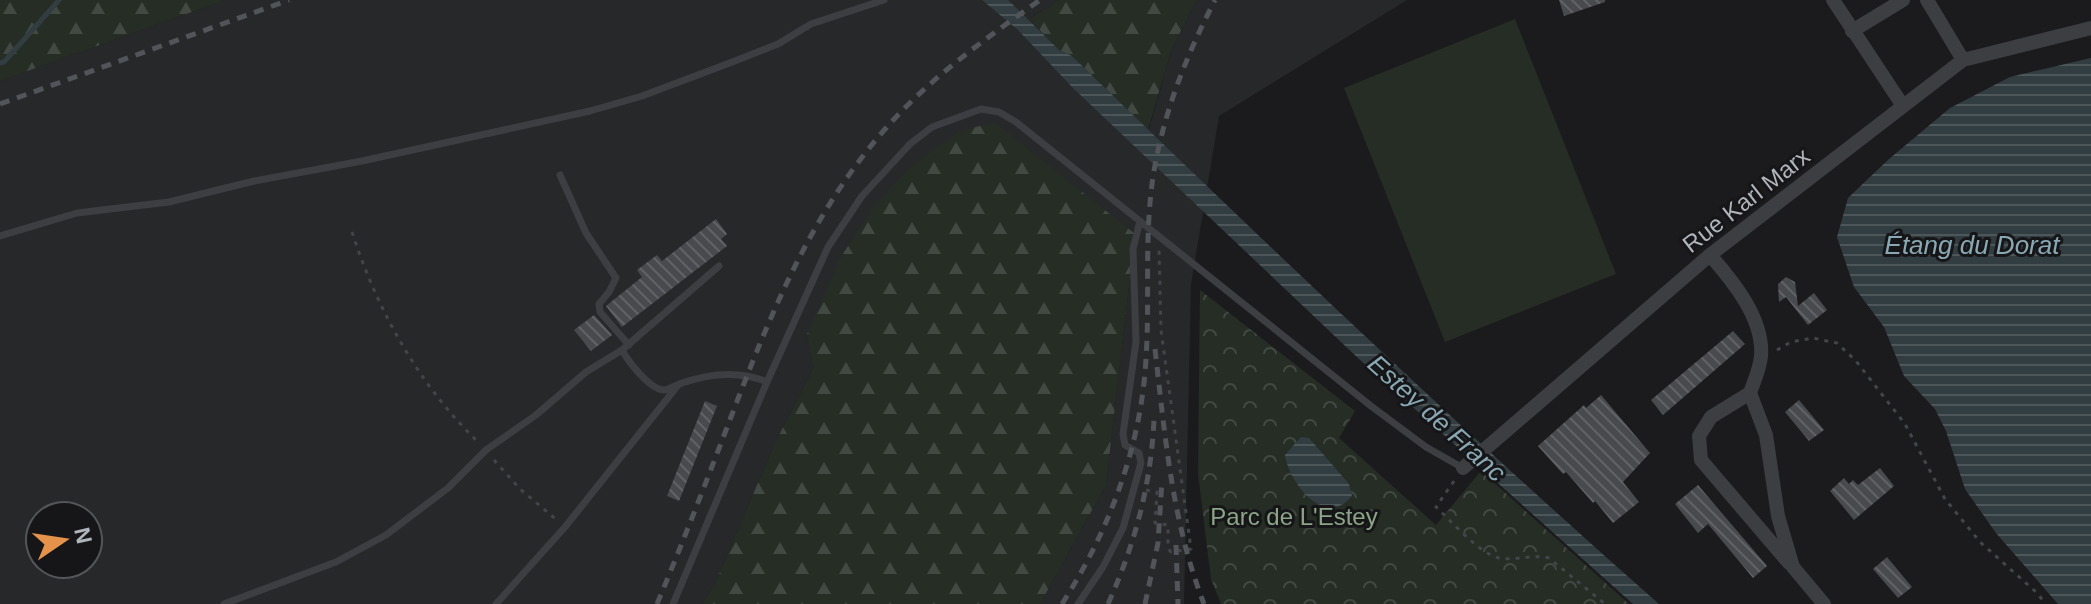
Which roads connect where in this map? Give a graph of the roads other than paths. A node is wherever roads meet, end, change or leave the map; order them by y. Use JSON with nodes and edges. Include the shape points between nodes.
{"nodes":[{"id":1,"x":884,"y":0,"type":"edge"},
{"id":2,"x":1833,"y":0,"type":"edge"},
{"id":3,"x":1903,"y":0,"type":"edge"},
{"id":4,"x":1927,"y":0,"type":"edge"},
{"id":5,"x":2091,"y":28,"type":"edge"},
{"id":6,"x":1852,"y":31,"type":"junction"},
{"id":7,"x":1963,"y":60,"type":"junction"},
{"id":8,"x":1903,"y":106,"type":"junction"},
{"id":9,"x":560,"y":175,"type":"dead end"},
{"id":10,"x":1140,"y":221,"type":"junction"},
{"id":11,"x":0,"y":236,"type":"edge"},
{"id":12,"x":1710,"y":255,"type":"junction"},
{"id":13,"x":719,"y":266,"type":"dead end"},
{"id":14,"x":625,"y":348,"type":"junction"},
{"id":15,"x":767,"y":382,"type":"junction"},
{"id":16,"x":679,"y":384,"type":"junction"},
{"id":17,"x":1750,"y":393,"type":"junction"},
{"id":18,"x":1468,"y":464,"type":"joint"},
{"id":19,"x":1793,"y":567,"type":"junction"},
{"id":20,"x":224,"y":604,"type":"edge"},
{"id":21,"x":496,"y":604,"type":"edge"},
{"id":22,"x":673,"y":604,"type":"edge"},
{"id":23,"x":1078,"y":604,"type":"edge"},
{"id":24,"x":1824,"y":604,"type":"edge"}],
"edges":[{"from":1,"to":11,"type":"lane","via":[[811,24],[727,64],[590,111],[169,202],[77,213]]},
{"from":2,"to":6,"type":"street"},
{"from":3,"to":6,"type":"street"},
{"from":4,"to":7,"type":"street"},
{"from":5,"to":7,"type":"street","name":"Rue Karl Marx"},
{"from":6,"to":8,"type":"street"},
{"from":7,"to":8,"type":"street","name":"Rue Karl Marx"},
{"from":8,"to":12,"type":"street","name":"Rue Karl Marx"},
{"from":9,"to":14,"type":"lane","via":[[586,233],[616,278],[599,304],[600,312]]},
{"from":10,"to":15,"type":"lane","via":[[999,112],[981,109],[956,116],[910,144],[862,196],[828,247]]},
{"from":10,"to":18,"type":"lane","via":[[1426,447]]},
{"from":10,"to":23,"type":"lane","via":[[1133,249],[1136,342],[1123,434],[1125,445],[1141,457],[1123,528]]},
{"from":12,"to":17,"type":"street","via":[[1734,283],[1760,338],[1762,353]]},
{"from":12,"to":18,"type":"street","name":"Rue Karl Marx"},
{"from":13,"to":14,"type":"lane"},
{"from":14,"to":16,"type":"lane","via":[[633,368],[658,388]]},
{"from":14,"to":20,"type":"lane","via":[[486,450],[448,488],[386,535],[336,562]]},
{"from":15,"to":16,"type":"lane","via":[[738,374]]},
{"from":15,"to":22,"type":"lane"},
{"from":16,"to":21,"type":"lane"},
{"from":17,"to":19,"type":"street","via":[[1766,435],[1778,516]]},
{"from":17,"to":19,"type":"street","via":[[1711,417],[1699,436],[1701,460]]},
{"from":19,"to":24,"type":"street"}]}
